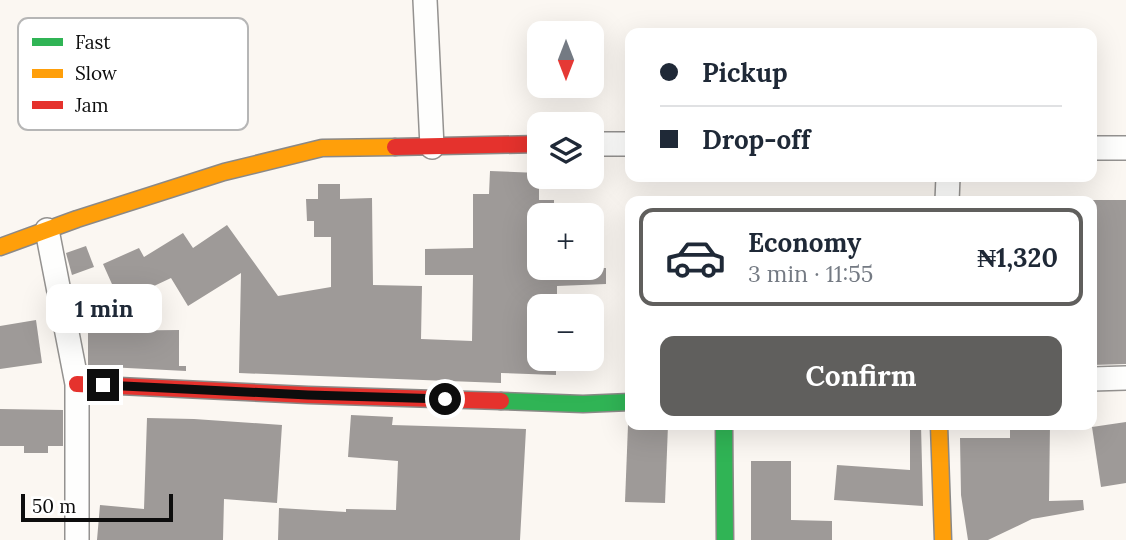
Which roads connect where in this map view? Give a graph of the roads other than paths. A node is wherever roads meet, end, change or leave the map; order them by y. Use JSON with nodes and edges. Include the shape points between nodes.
{"nodes":[{"id":1,"x":425,"y":0,"type":"edge"},
{"id":2,"x":527,"y":144,"type":"edge"},
{"id":3,"x":604,"y":144,"type":"edge"},
{"id":4,"x":625,"y":144,"type":"edge"},
{"id":5,"x":432,"y":147,"type":"junction"},
{"id":6,"x":1097,"y":148,"type":"edge"},
{"id":7,"x":1126,"y":148,"type":"edge"},
{"id":8,"x":47,"y":230,"type":"junction"},
{"id":9,"x":0,"y":247,"type":"edge"},
{"id":10,"x":1126,"y":378,"type":"edge"},
{"id":11,"x":1097,"y":379,"type":"edge"},
{"id":12,"x":77,"y":384,"type":"junction"},
{"id":13,"x":625,"y":401,"type":"edge"},
{"id":14,"x":724,"y":430,"type":"edge"},
{"id":15,"x":939,"y":430,"type":"edge"},
{"id":16,"x":77,"y":540,"type":"edge"},
{"id":17,"x":725,"y":540,"type":"edge"},
{"id":18,"x":943,"y":540,"type":"edge"}],
"edges":[{"from":1,"to":5,"type":"street"},
{"from":2,"to":5,"type":"street"},
{"from":3,"to":4,"type":"street"},
{"from":5,"to":8,"type":"street","via":[[322,148],[224,172]]},
{"from":6,"to":7,"type":"street"},
{"from":8,"to":9,"type":"street"},
{"from":8,"to":12,"type":"street"},
{"from":10,"to":11,"type":"street"},
{"from":12,"to":13,"type":"street","via":[[583,404]]},
{"from":12,"to":16,"type":"street"},
{"from":14,"to":17,"type":"street"},
{"from":15,"to":18,"type":"street"}]}
